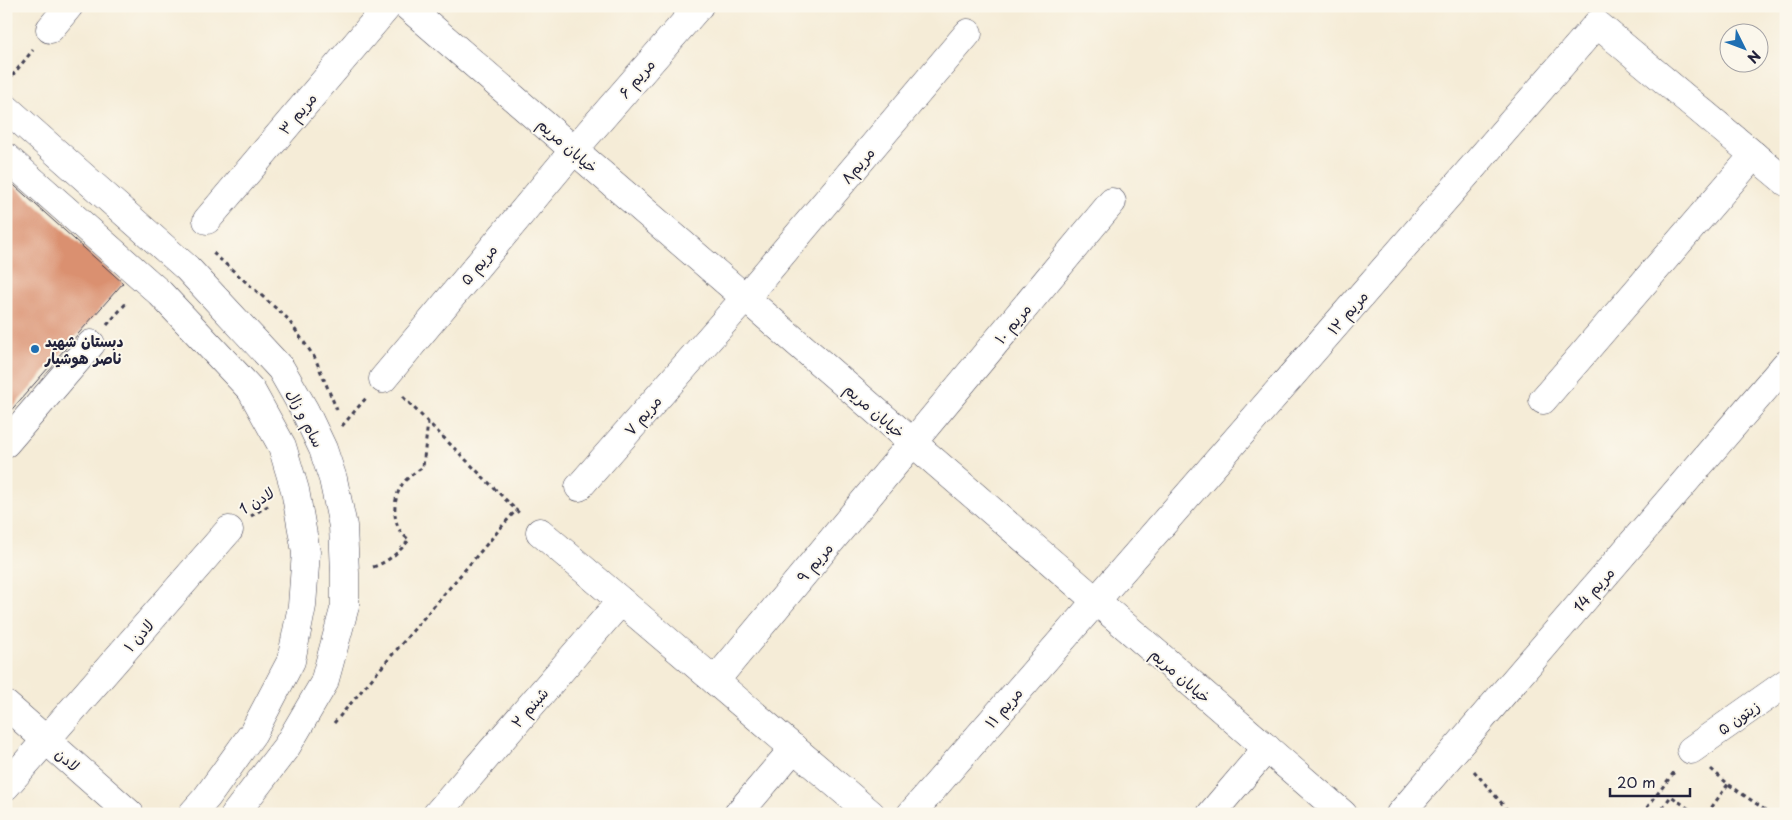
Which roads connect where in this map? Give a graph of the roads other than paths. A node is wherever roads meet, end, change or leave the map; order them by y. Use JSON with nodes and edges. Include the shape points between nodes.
{"nodes":[{"id":1,"x":70,"y":6,"type":"edge"},
{"id":2,"x":388,"y":6,"type":"edge"},
{"id":3,"x":407,"y":6,"type":"edge"},
{"id":4,"x":699,"y":6,"type":"edge"},
{"id":5,"x":50,"y":29,"type":"road end"},
{"id":6,"x":968,"y":32,"type":"dead end"},
{"id":7,"x":6,"y":108,"type":"edge"},
{"id":8,"x":574,"y":150,"type":"junction"},
{"id":9,"x":1754,"y":155,"type":"junction"},
{"id":10,"x":6,"y":157,"type":"edge"},
{"id":11,"x":1786,"y":182,"type":"edge"},
{"id":12,"x":1112,"y":202,"type":"dead end"},
{"id":13,"x":207,"y":220,"type":"dead end"},
{"id":14,"x":745,"y":298,"type":"junction"},
{"id":15,"x":90,"y":344,"type":"road end"},
{"id":16,"x":1786,"y":364,"type":"edge"},
{"id":17,"x":383,"y":378,"type":"road end"},
{"id":18,"x":1543,"y":400,"type":"dead end"},
{"id":19,"x":6,"y":443,"type":"edge"},
{"id":20,"x":913,"y":443,"type":"junction"},
{"id":21,"x":579,"y":487,"type":"dead end"},
{"id":22,"x":229,"y":530,"type":"road end"},
{"id":23,"x":540,"y":532,"type":"road end"},
{"id":24,"x":621,"y":601,"type":"junction"},
{"id":25,"x":1096,"y":601,"type":"junction"},
{"id":26,"x":715,"y":681,"type":"junction"},
{"id":27,"x":1786,"y":683,"type":"edge"},
{"id":28,"x":6,"y":705,"type":"edge"},
{"id":29,"x":47,"y":740,"type":"junction"},
{"id":30,"x":794,"y":748,"type":"junction"},
{"id":31,"x":1267,"y":748,"type":"junction"},
{"id":32,"x":1691,"y":750,"type":"road end"},
{"id":33,"x":6,"y":786,"type":"edge"},
{"id":34,"x":130,"y":814,"type":"edge"},
{"id":35,"x":192,"y":814,"type":"edge"},
{"id":36,"x":235,"y":814,"type":"edge"},
{"id":37,"x":437,"y":814,"type":"edge"},
{"id":38,"x":738,"y":814,"type":"edge"},
{"id":39,"x":871,"y":814,"type":"edge"},
{"id":40,"x":911,"y":814,"type":"edge"},
{"id":41,"x":1211,"y":814,"type":"edge"},
{"id":42,"x":1343,"y":814,"type":"edge"},
{"id":43,"x":1400,"y":814,"type":"edge"}],
"edges":[{"from":1,"to":5,"type":"street"},
{"from":2,"to":13,"type":"street","name":"مریم ۳"},
{"from":3,"to":8,"type":"street","name":"خیابان مریم"},
{"from":4,"to":8,"type":"street","name":"مریم ۶"},
{"from":6,"to":14,"type":"street","name":"مریم۸"},
{"from":7,"to":36,"type":"street","name":"سام و زال","via":[[187,268],[281,369],[305,411],[333,479],[343,526],[346,573],[344,606],[324,683],[287,746]]},
{"from":8,"to":14,"type":"street","name":"خیابان مریم"},
{"from":8,"to":17,"type":"street","name":"مریم ۵"},
{"from":9,"to":11,"type":"street"},
{"from":9,"to":18,"type":"street"},
{"from":9,"to":25,"type":"street","name":"مریم ۱۲","via":[[1597,24]]},
{"from":10,"to":35,"type":"street","via":[[160,293],[251,390],[282,446],[295,490],[306,552],[302,606],[291,661],[253,733]]},
{"from":12,"to":20,"type":"street","name":"مریم ۱۰"},
{"from":14,"to":20,"type":"street","name":"خیابان مریم"},
{"from":14,"to":21,"type":"street","name":"مریم ۷"},
{"from":15,"to":19,"type":"street"},
{"from":16,"to":43,"type":"street","name":"مریم 14"},
{"from":20,"to":25,"type":"street","name":"خیابان مریم"},
{"from":20,"to":26,"type":"street","name":"مریم ۹"},
{"from":22,"to":29,"type":"street","name":"لادن ۱"},
{"from":23,"to":24,"type":"street"},
{"from":24,"to":26,"type":"street"},
{"from":24,"to":37,"type":"street","name":"شبنم ۲"},
{"from":25,"to":31,"type":"street","name":"خیابان مریم"},
{"from":25,"to":40,"type":"street","name":"مریم ۱۱"},
{"from":26,"to":30,"type":"street"},
{"from":27,"to":32,"type":"street","name":"زیتون ۵"},
{"from":28,"to":29,"type":"street","name":"لادن"},
{"from":29,"to":33,"type":"street","name":"لادن ۱"},
{"from":29,"to":34,"type":"street","name":"لادن"},
{"from":30,"to":38,"type":"street"},
{"from":30,"to":39,"type":"street"},
{"from":31,"to":41,"type":"street"},
{"from":31,"to":42,"type":"street","name":"خیابان مریم"}]}
